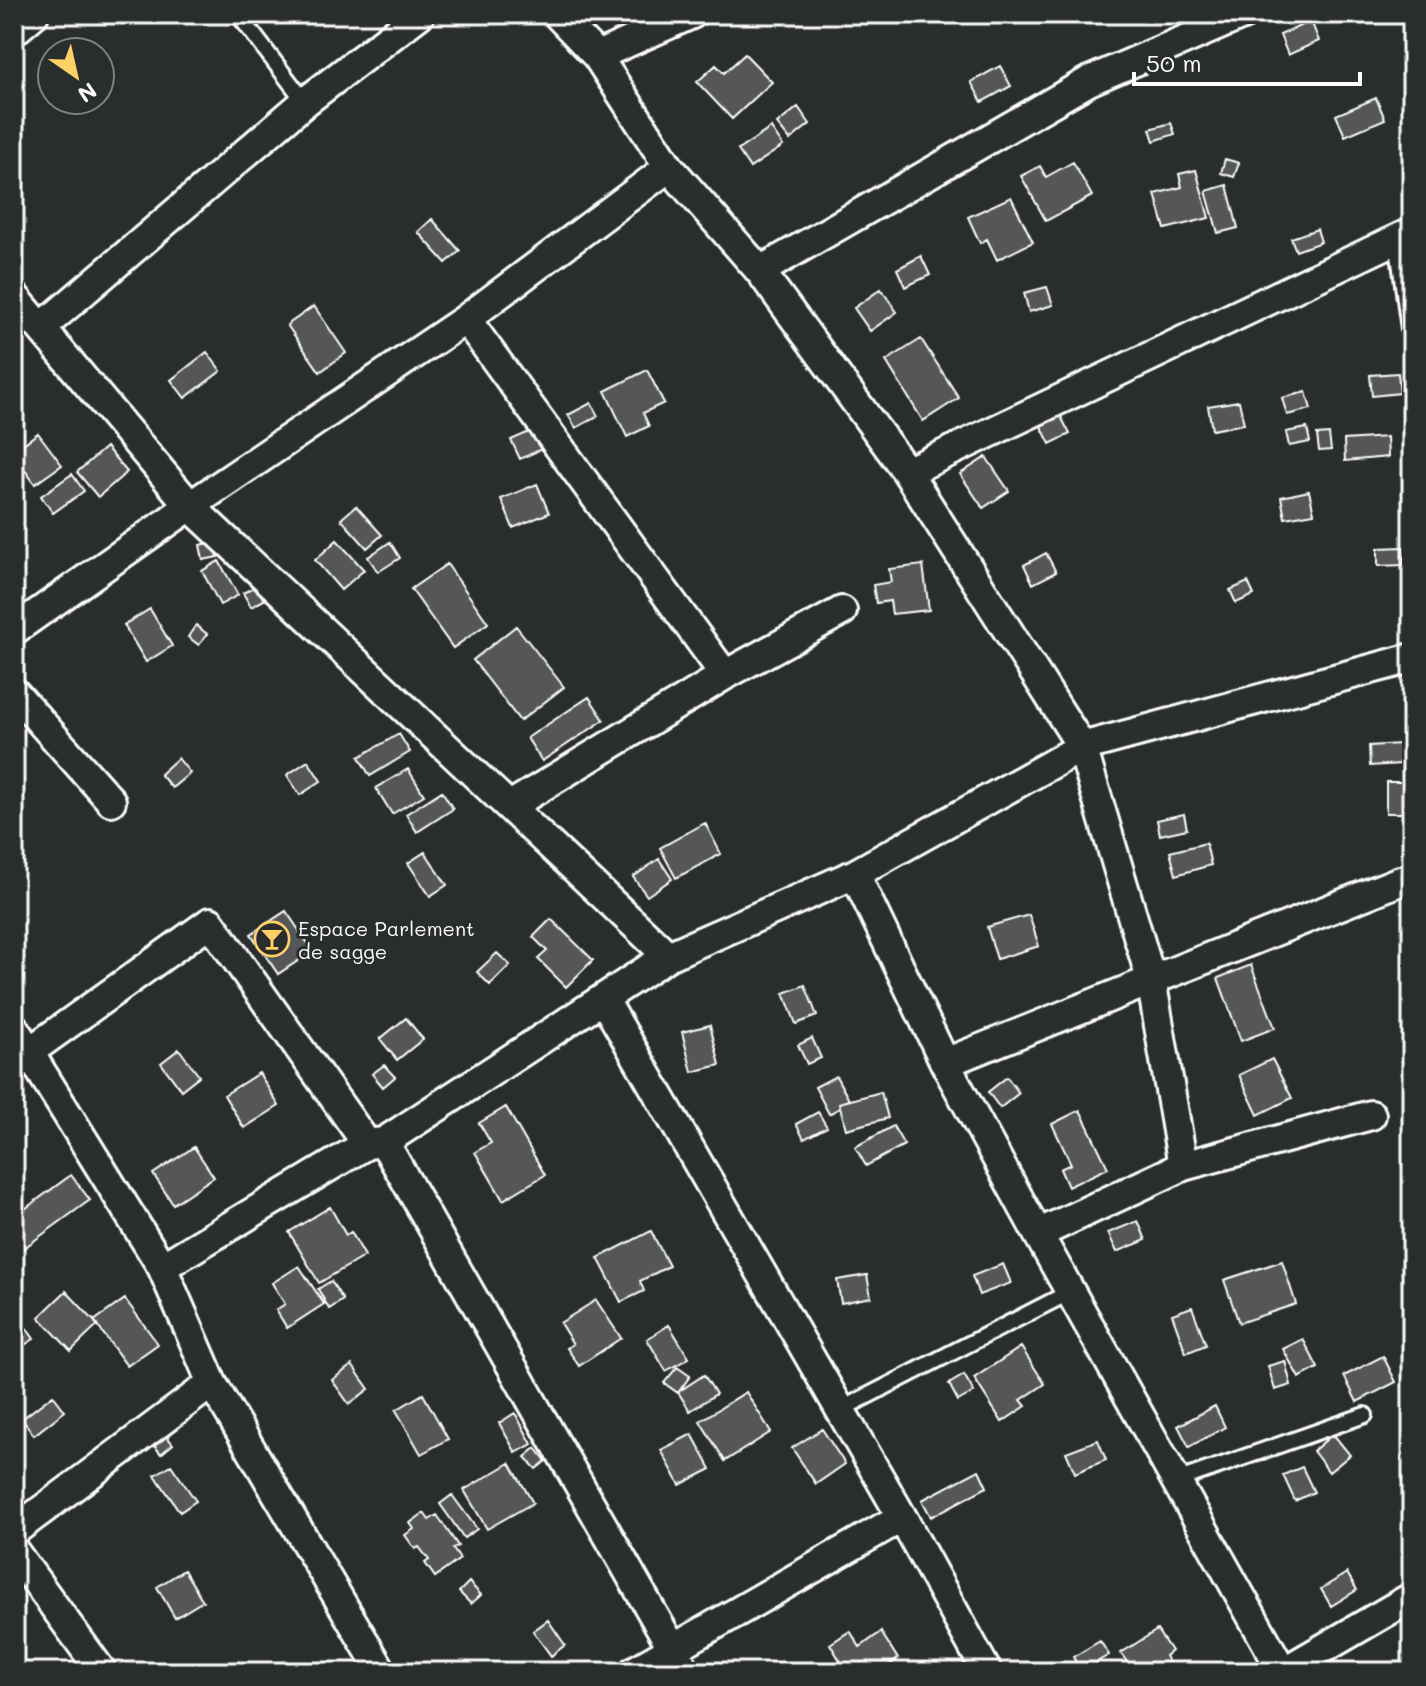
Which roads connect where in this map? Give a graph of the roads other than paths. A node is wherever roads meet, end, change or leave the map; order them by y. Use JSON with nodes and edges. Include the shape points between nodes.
{"nodes":[{"id":1,"x":34,"y":14,"type":"edge"},
{"id":2,"x":238,"y":14,"type":"edge"},
{"id":3,"x":420,"y":14,"type":"edge"},
{"id":4,"x":557,"y":14,"type":"edge"},
{"id":5,"x":692,"y":14,"type":"edge"},
{"id":6,"x":1245,"y":14,"type":"edge"},
{"id":7,"x":14,"y":31,"type":"edge"},
{"id":8,"x":597,"y":56,"type":"junction"},
{"id":9,"x":305,"y":102,"type":"junction"},
{"id":10,"x":669,"y":167,"type":"junction"},
{"id":11,"x":1404,"y":235,"type":"edge"},
{"id":12,"x":760,"y":271,"type":"junction"},
{"id":13,"x":14,"y":296,"type":"edge"},
{"id":14,"x":466,"y":319,"type":"junction"},
{"id":15,"x":41,"y":328,"type":"junction"},
{"id":16,"x":1412,"y":352,"type":"edge"},
{"id":17,"x":907,"y":472,"type":"junction"},
{"id":18,"x":190,"y":506,"type":"junction"},
{"id":19,"x":842,"y":611,"type":"dead end"},
{"id":20,"x":14,"y":630,"type":"edge"},
{"id":21,"x":1412,"y":658,"type":"edge"},
{"id":22,"x":725,"y":675,"type":"junction"},
{"id":23,"x":14,"y":692,"type":"edge"},
{"id":24,"x":1082,"y":747,"type":"junction"},
{"id":25,"x":111,"y":801,"type":"dead end"},
{"id":26,"x":510,"y":806,"type":"junction"},
{"id":27,"x":855,"y":874,"type":"junction"},
{"id":28,"x":1400,"y":881,"type":"dead end"},
{"id":29,"x":668,"y":956,"type":"junction"},
{"id":30,"x":1151,"y":979,"type":"junction"},
{"id":31,"x":604,"y":1000,"type":"junction"},
{"id":32,"x":14,"y":1028,"type":"edge"},
{"id":33,"x":29,"y":1052,"type":"junction"},
{"id":34,"x":945,"y":1063,"type":"junction"},
{"id":35,"x":1371,"y":1115,"type":"dead end"},
{"id":36,"x":375,"y":1143,"type":"junction"},
{"id":37,"x":1183,"y":1166,"type":"junction"},
{"id":38,"x":1038,"y":1234,"type":"junction"},
{"id":39,"x":162,"y":1267,"type":"junction"},
{"id":40,"x":1070,"y":1292,"type":"junction"},
{"id":41,"x":212,"y":1383,"type":"junction"},
{"id":42,"x":840,"y":1410,"type":"junction"},
{"id":43,"x":1365,"y":1415,"type":"dead end"},
{"id":44,"x":1176,"y":1481,"type":"junction"},
{"id":45,"x":902,"y":1517,"type":"junction"},
{"id":46,"x":14,"y":1531,"type":"edge"},
{"id":47,"x":14,"y":1551,"type":"edge"},
{"id":48,"x":1412,"y":1597,"type":"edge"},
{"id":49,"x":680,"y":1661,"type":"edge"},
{"id":50,"x":102,"y":1672,"type":"edge"},
{"id":51,"x":382,"y":1672,"type":"edge"},
{"id":52,"x":633,"y":1672,"type":"edge"},
{"id":53,"x":987,"y":1672,"type":"edge"}],
"edges":[{"from":1,"to":7,"type":"street"},
{"from":2,"to":9,"type":"lane"},
{"from":3,"to":9,"type":"street"},
{"from":4,"to":8,"type":"street"},
{"from":5,"to":8,"type":"street"},
{"from":6,"to":12,"type":"street","via":[[1089,81]]},
{"from":8,"to":10,"type":"street"},
{"from":9,"to":15,"type":"street"},
{"from":10,"to":12,"type":"street"},
{"from":10,"to":14,"type":"street"},
{"from":11,"to":16,"type":"lane"},
{"from":11,"to":17,"type":"street"},
{"from":12,"to":17,"type":"street"},
{"from":13,"to":15,"type":"street"},
{"from":14,"to":18,"type":"street"},
{"from":14,"to":22,"type":"street"},
{"from":15,"to":18,"type":"street"},
{"from":17,"to":24,"type":"street"},
{"from":18,"to":20,"type":"street"},
{"from":18,"to":26,"type":"street"},
{"from":19,"to":22,"type":"street"},
{"from":21,"to":24,"type":"street"},
{"from":22,"to":26,"type":"street"},
{"from":23,"to":25,"type":"street"},
{"from":24,"to":27,"type":"street"},
{"from":24,"to":30,"type":"street"},
{"from":26,"to":29,"type":"street"},
{"from":27,"to":29,"type":"street"},
{"from":27,"to":34,"type":"street"},
{"from":28,"to":30,"type":"street"},
{"from":29,"to":31,"type":"street"},
{"from":30,"to":34,"type":"street"},
{"from":30,"to":37,"type":"street"},
{"from":31,"to":36,"type":"street"},
{"from":31,"to":42,"type":"street"},
{"from":32,"to":33,"type":"street"},
{"from":33,"to":36,"type":"street","via":[[210,922]]},
{"from":33,"to":39,"type":"street"},
{"from":34,"to":38,"type":"street"},
{"from":35,"to":37,"type":"street"},
{"from":36,"to":39,"type":"street"},
{"from":36,"to":49,"type":"street"},
{"from":37,"to":38,"type":"street"},
{"from":38,"to":40,"type":"street"},
{"from":39,"to":41,"type":"street"},
{"from":40,"to":42,"type":"lane"},
{"from":40,"to":44,"type":"street"},
{"from":41,"to":46,"type":"street"},
{"from":41,"to":51,"type":"street"},
{"from":42,"to":45,"type":"street"},
{"from":43,"to":44,"type":"lane"},
{"from":44,"to":48,"type":"street","via":[[1283,1672]]},
{"from":45,"to":49,"type":"street"},
{"from":45,"to":53,"type":"street"},
{"from":47,"to":50,"type":"street"},
{"from":49,"to":52,"type":"street"}]}
